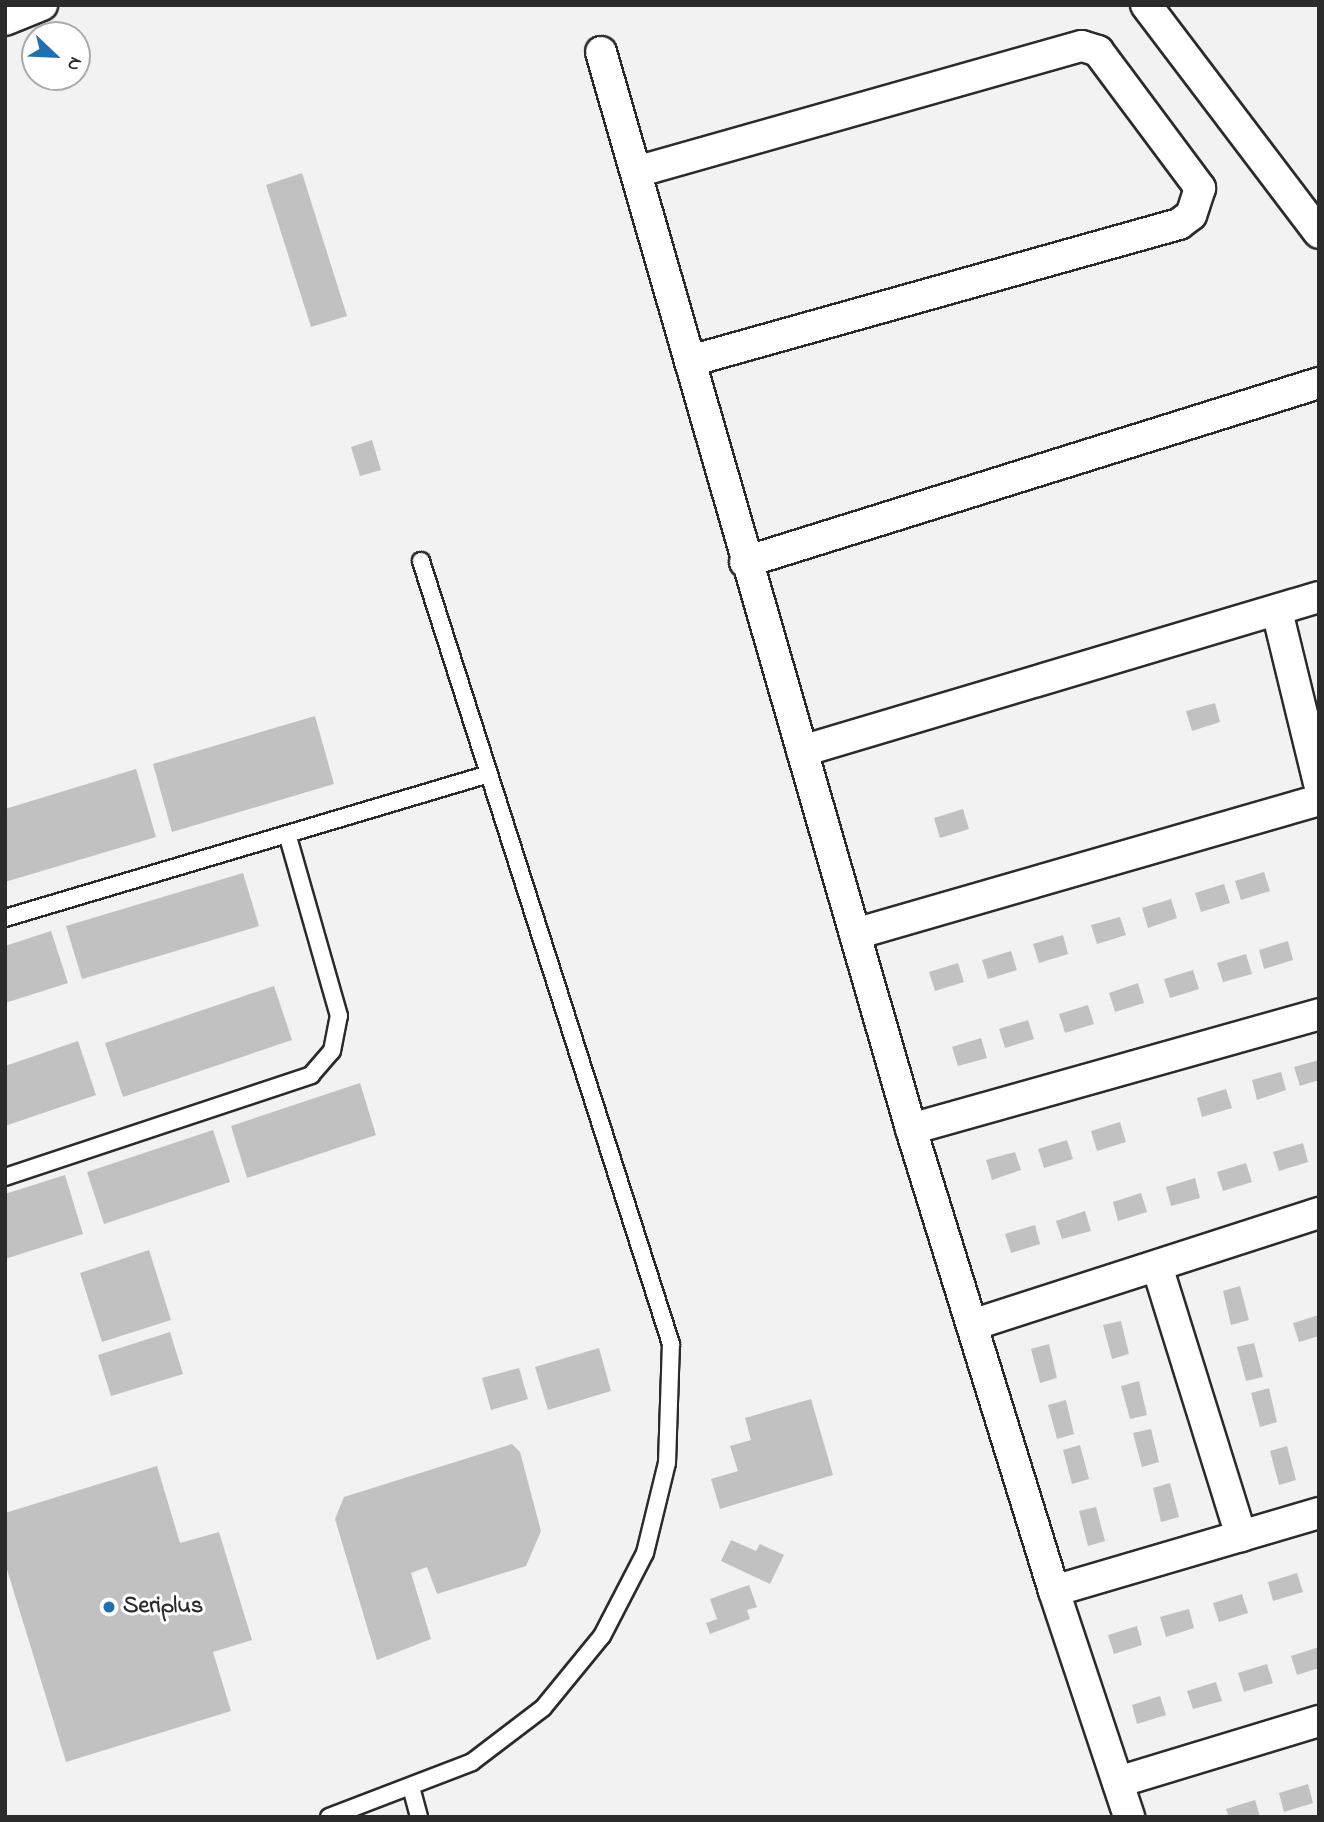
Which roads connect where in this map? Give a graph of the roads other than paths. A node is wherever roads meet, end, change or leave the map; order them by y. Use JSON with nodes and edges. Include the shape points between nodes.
{"nodes":[{"id":1,"x":42,"y":5,"type":"edge"},
{"id":2,"x":1146,"y":5,"type":"edge"},
{"id":3,"x":5,"y":20,"type":"edge"},
{"id":4,"x":601,"y":52,"type":"dead end"},
{"id":5,"x":636,"y":172,"type":"junction"},
{"id":6,"x":1319,"y":233,"type":"edge"},
{"id":7,"x":690,"y":361,"type":"junction"},
{"id":8,"x":1319,"y":383,"type":"edge"},
{"id":9,"x":421,"y":561,"type":"dead end"},
{"id":10,"x":745,"y":562,"type":"junction"},
{"id":11,"x":1319,"y":597,"type":"edge"},
{"id":12,"x":1277,"y":611,"type":"junction"},
{"id":13,"x":802,"y":751,"type":"junction"},
{"id":14,"x":489,"y":774,"type":"junction"},
{"id":15,"x":1319,"y":783,"type":"edge"},
{"id":16,"x":1319,"y":800,"type":"edge"},
{"id":17,"x":287,"y":834,"type":"junction"},
{"id":18,"x":5,"y":918,"type":"edge"},
{"id":19,"x":855,"y":934,"type":"junction"},
{"id":20,"x":1319,"y":1014,"type":"edge"},
{"id":21,"x":911,"y":1129,"type":"junction"},
{"id":22,"x":5,"y":1177,"type":"edge"},
{"id":23,"x":1319,"y":1213,"type":"edge"},
{"id":24,"x":1157,"y":1266,"type":"junction"},
{"id":25,"x":972,"y":1325,"type":"junction"},
{"id":26,"x":1319,"y":1513,"type":"edge"},
{"id":27,"x":1241,"y":1536,"type":"junction"},
{"id":28,"x":1054,"y":1591,"type":"junction"},
{"id":29,"x":1319,"y":1721,"type":"edge"},
{"id":30,"x":1118,"y":1782,"type":"junction"},
{"id":31,"x":411,"y":1787,"type":"junction"},
{"id":32,"x":329,"y":1817,"type":"edge"},
{"id":33,"x":419,"y":1817,"type":"edge"},
{"id":34,"x":1129,"y":1817,"type":"edge"}],
"edges":[{"from":1,"to":3,"type":"street"},
{"from":2,"to":6,"type":"street"},
{"from":4,"to":5,"type":"street"},
{"from":5,"to":7,"type":"street"},
{"from":5,"to":7,"type":"street","via":[[1082,46],[1098,51],[1200,188],[1191,215],[1179,224]]},
{"from":7,"to":10,"type":"street"},
{"from":8,"to":10,"type":"street"},
{"from":9,"to":14,"type":"lane"},
{"from":10,"to":13,"type":"street"},
{"from":11,"to":12,"type":"street"},
{"from":12,"to":13,"type":"street"},
{"from":12,"to":15,"type":"street"},
{"from":13,"to":19,"type":"street"},
{"from":14,"to":17,"type":"lane"},
{"from":14,"to":31,"type":"lane","via":[[671,1344],[667,1463],[645,1553],[602,1636],[543,1708],[472,1762]]},
{"from":16,"to":19,"type":"street"},
{"from":17,"to":18,"type":"lane"},
{"from":17,"to":22,"type":"lane","via":[[339,1016],[332,1051],[311,1075]]},
{"from":19,"to":21,"type":"street"},
{"from":20,"to":21,"type":"street"},
{"from":21,"to":25,"type":"street"},
{"from":23,"to":24,"type":"street"},
{"from":24,"to":25,"type":"street"},
{"from":24,"to":27,"type":"street"},
{"from":25,"to":28,"type":"street"},
{"from":26,"to":27,"type":"street"},
{"from":27,"to":28,"type":"street"},
{"from":28,"to":30,"type":"street"},
{"from":29,"to":30,"type":"street"},
{"from":30,"to":34,"type":"street"},
{"from":31,"to":32,"type":"lane"},
{"from":31,"to":33,"type":"lane"}]}
